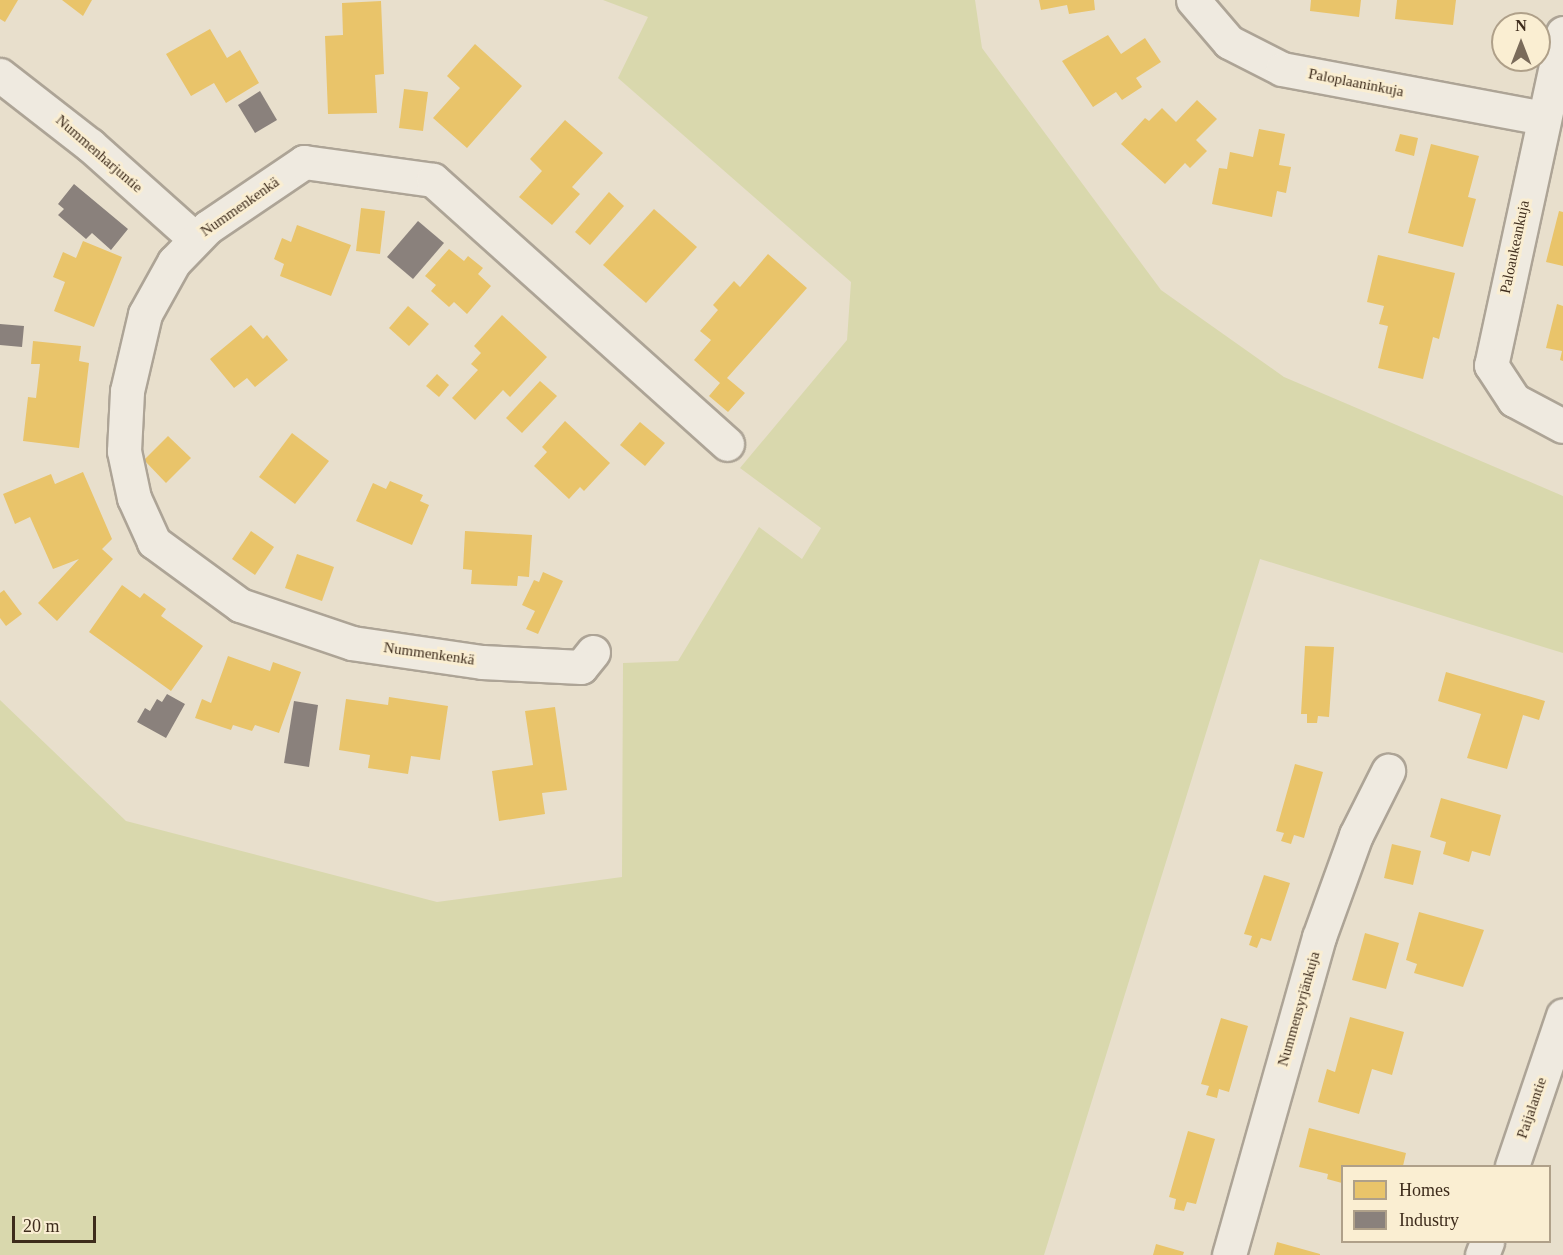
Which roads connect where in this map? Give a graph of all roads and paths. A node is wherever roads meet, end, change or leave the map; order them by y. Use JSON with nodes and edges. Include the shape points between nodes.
{"nodes":[{"id":1,"x":1193,"y":0,"type":"edge"},
{"id":2,"x":1563,"y":33,"type":"edge"},
{"id":3,"x":0,"y":75,"type":"edge"},
{"id":4,"x":1543,"y":118,"type":"junction"},
{"id":5,"x":194,"y":238,"type":"junction"},
{"id":6,"x":1563,"y":426,"type":"edge"},
{"id":7,"x":727,"y":444,"type":"dead end"},
{"id":8,"x":593,"y":652,"type":"dead end"},
{"id":9,"x":1388,"y":771,"type":"dead end"},
{"id":10,"x":1563,"y":1016,"type":"edge"},
{"id":11,"x":1513,"y":1165,"type":"edge"},
{"id":12,"x":1229,"y":1255,"type":"edge"}],
"edges":[{"from":1,"to":4,"type":"street","name":"Paloplaaninkuja","via":[[1229,42],[1281,69]]},
{"from":2,"to":4,"type":"street","name":"Paloaukeankuja"},
{"from":3,"to":5,"type":"street","name":"Nummenharjuntie","via":[[90,145]]},
{"from":4,"to":6,"type":"street","name":"Paloaukeankuja","via":[[1491,365],[1514,400]]},
{"from":5,"to":7,"type":"street","name":"Nummenkenkä","via":[[304,162],[434,180]]},
{"from":5,"to":8,"type":"street","name":"Nummenkenkä","via":[[174,262],[145,314],[127,391],[124,451],[134,498],[154,542],[240,605],[352,643],[482,662],[581,667]]},
{"from":9,"to":12,"type":"street","name":"Nummensyrjänkuja","via":[[1356,835],[1319,937]]},
{"from":10,"to":11,"type":"street","name":"Paijalantie"}]}
